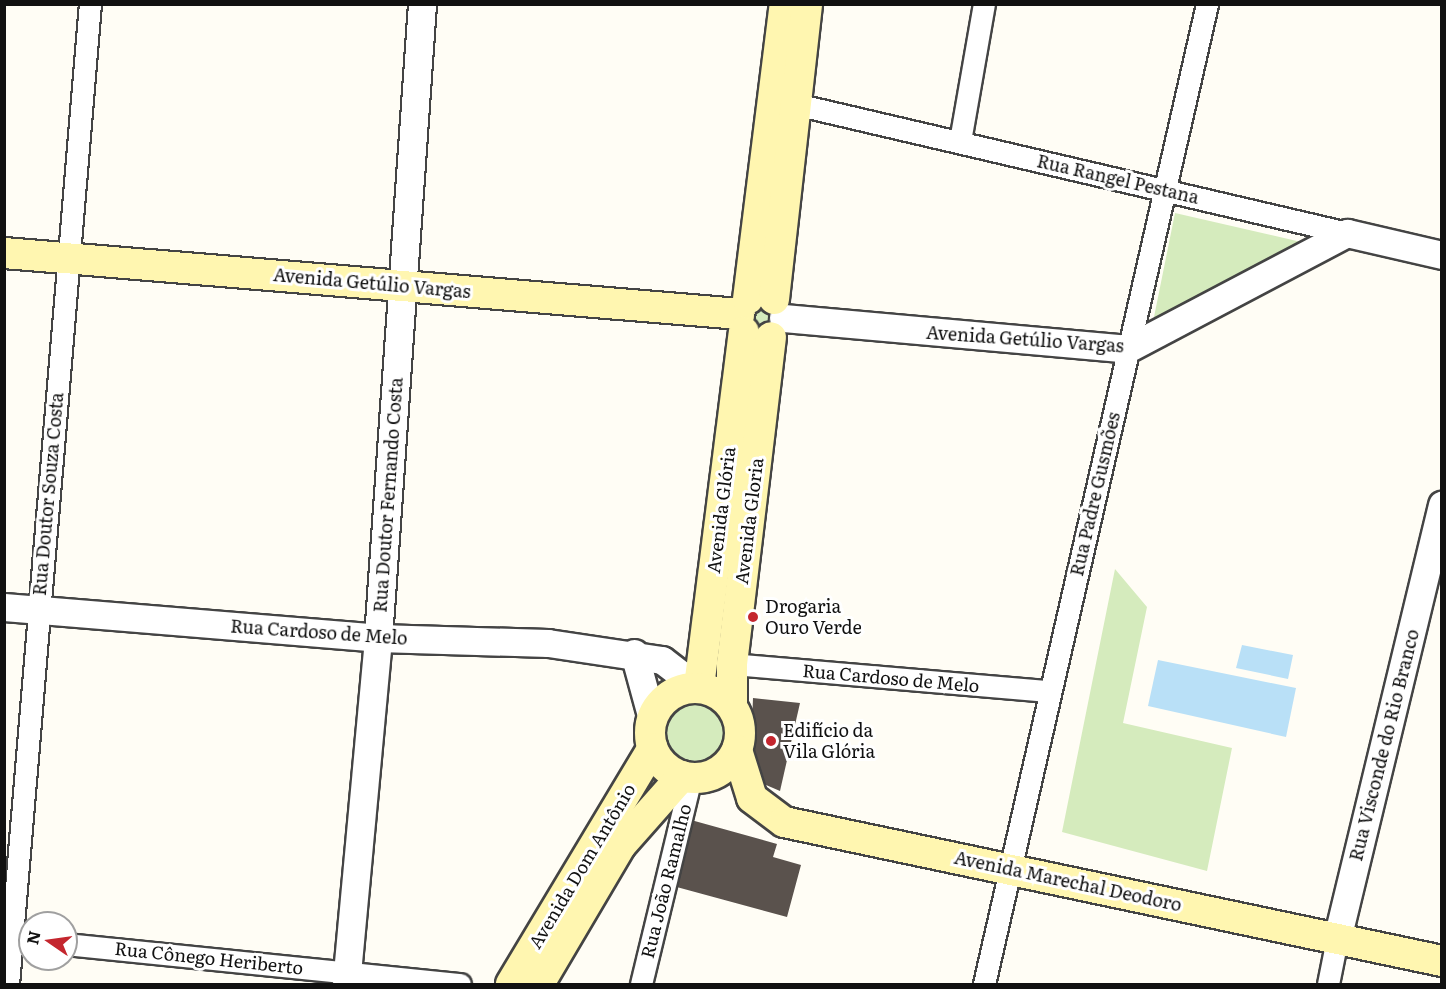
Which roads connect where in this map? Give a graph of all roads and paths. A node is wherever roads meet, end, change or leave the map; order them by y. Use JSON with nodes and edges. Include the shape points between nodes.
{"nodes":[{"id":1,"x":90,"y":4,"type":"edge"},
{"id":2,"x":422,"y":4,"type":"edge"},
{"id":3,"x":785,"y":4,"type":"edge"},
{"id":4,"x":807,"y":4,"type":"edge"},
{"id":5,"x":984,"y":4,"type":"edge"},
{"id":6,"x":1206,"y":4,"type":"edge"},
{"id":7,"x":795,"y":104,"type":"junction"},
{"id":8,"x":960,"y":141,"type":"junction"},
{"id":9,"x":1165,"y":189,"type":"junction"},
{"id":10,"x":1347,"y":233,"type":"junction"},
{"id":11,"x":4,"y":253,"type":"edge"},
{"id":12,"x":1442,"y":255,"type":"edge"},
{"id":13,"x":69,"y":259,"type":"junction"},
{"id":14,"x":401,"y":286,"type":"junction"},
{"id":15,"x":760,"y":316,"type":"junction"},
{"id":16,"x":1127,"y":349,"type":"junction"},
{"id":17,"x":1442,"y":505,"type":"edge"},
{"id":18,"x":1432,"y":583,"type":"edge"},
{"id":19,"x":4,"y":607,"type":"edge"},
{"id":20,"x":37,"y":609,"type":"junction"},
{"id":21,"x":378,"y":638,"type":"junction"},
{"id":22,"x":634,"y":653,"type":"junction"},
{"id":23,"x":732,"y":664,"type":"junction"},
{"id":24,"x":698,"y":687,"type":"junction"},
{"id":25,"x":1050,"y":691,"type":"junction"},
{"id":26,"x":732,"y":706,"type":"junction"},
{"id":27,"x":653,"y":733,"type":"junction"},
{"id":28,"x":737,"y":750,"type":"junction"},
{"id":29,"x":686,"y":777,"type":"junction"},
{"id":30,"x":1009,"y":868,"type":"junction"},
{"id":31,"x":16,"y":939,"type":"edge"},
{"id":32,"x":1337,"y":939,"type":"junction"},
{"id":33,"x":78,"y":945,"type":"edge"},
{"id":34,"x":1442,"y":961,"type":"edge"},
{"id":35,"x":347,"y":978,"type":"edge"},
{"id":36,"x":8,"y":984,"type":"edge"},
{"id":37,"x":460,"y":984,"type":"edge"},
{"id":38,"x":511,"y":984,"type":"edge"},
{"id":39,"x":539,"y":984,"type":"edge"},
{"id":40,"x":641,"y":984,"type":"edge"},
{"id":41,"x":984,"y":984,"type":"edge"},
{"id":42,"x":1328,"y":984,"type":"edge"}],
"edges":[{"from":1,"to":13,"type":"street","name":"Rua Doutor Souza Costa"},
{"from":2,"to":14,"type":"street","name":"Rua Doutor Fernando Costa"},
{"from":3,"to":15,"type":"main road","name":"Avenida Glória"},
{"from":4,"to":7,"type":"main road","name":"Avenida Gloria"},
{"from":5,"to":8,"type":"street"},
{"from":6,"to":9,"type":"street","name":"Rua Padre Gusmões"},
{"from":7,"to":8,"type":"street","name":"Rua Rangel Pestana"},
{"from":7,"to":15,"type":"main road","name":"Avenida Gloria"},
{"from":8,"to":9,"type":"street","name":"Rua Rangel Pestana"},
{"from":9,"to":10,"type":"street","name":"Rua Rangel Pestana"},
{"from":9,"to":16,"type":"street","name":"Rua Padre Gusmões"},
{"from":10,"to":12,"type":"street","name":"Rua Rangel Pestana"},
{"from":10,"to":16,"type":"street","name":"Avenida Getúlio Vargas"},
{"from":11,"to":13,"type":"main road","name":"Avenida Getúlio Vargas"},
{"from":13,"to":14,"type":"main road","name":"Avenida Getúlio Vargas"},
{"from":13,"to":20,"type":"street","name":"Rua Doutor Souza Costa"},
{"from":14,"to":15,"type":"main road","name":"Avenida Getúlio Vargas"},
{"from":14,"to":21,"type":"street","name":"Rua Doutor Fernando Costa"},
{"from":15,"to":16,"type":"street","name":"Avenida Getúlio Vargas"},
{"from":15,"to":23,"type":"main road","name":"Avenida Gloria"},
{"from":15,"to":24,"type":"main road","name":"Avenida Glória"},
{"from":16,"to":25,"type":"street","name":"Rua Padre Gusmões"},
{"from":17,"to":18,"type":"street","name":"Rua Visconde do Rio Branco"},
{"from":18,"to":32,"type":"street","name":"Rua Visconde do Rio Branco"},
{"from":19,"to":20,"type":"street","name":"Rua Cardoso de Melo"},
{"from":20,"to":21,"type":"street","name":"Rua Cardoso de Melo"},
{"from":20,"to":31,"type":"street","name":"Rua Doutor Souza Costa"},
{"from":21,"to":22,"type":"street","name":"Rua Cardoso de Melo","via":[[548,643]]},
{"from":21,"to":35,"type":"street","name":"Rua Doutor Fernando Costa"},
{"from":22,"to":24,"type":"street","name":"Rua Cardoso de Melo","via":[[662,660]]},
{"from":22,"to":27,"type":"street"},
{"from":23,"to":25,"type":"street","name":"Rua Cardoso de Melo"},
{"from":23,"to":26,"type":"main road","name":"Avenida Gloria"},
{"from":24,"to":26,"type":"main road"},
{"from":24,"to":27,"type":"main road","via":[[669,696]]},
{"from":25,"to":30,"type":"street","name":"Rua Padre Gusmões"},
{"from":26,"to":28,"type":"main road","via":[[740,735]]},
{"from":27,"to":29,"type":"main road","via":[[659,760]]},
{"from":27,"to":38,"type":"main road","name":"Avenida Dom Antônio"},
{"from":28,"to":29,"type":"main road","via":[[716,773]]},
{"from":28,"to":30,"type":"main road","name":"Avenida Marechal Deodoro","via":[[752,798],[784,822]]},
{"from":29,"to":39,"type":"main road","name":"Avenida Dom Antônio","via":[[621,845]]},
{"from":29,"to":40,"type":"street","name":"Rua João Ramalho"},
{"from":30,"to":32,"type":"main road","name":"Avenida Marechal Deodoro"},
{"from":30,"to":41,"type":"street","name":"Rua Padre Gusmões"},
{"from":31,"to":36,"type":"street","name":"Rua Doutor Souza Costa"},
{"from":32,"to":34,"type":"main road","name":"Avenida Marechal Deodoro"},
{"from":32,"to":42,"type":"street","name":"Rua Visconde do Rio Branco"},
{"from":33,"to":35,"type":"street","name":"Rua Cônego Heriberto"},
{"from":35,"to":37,"type":"street","name":"Rua Cônego Heriberto"}]}
